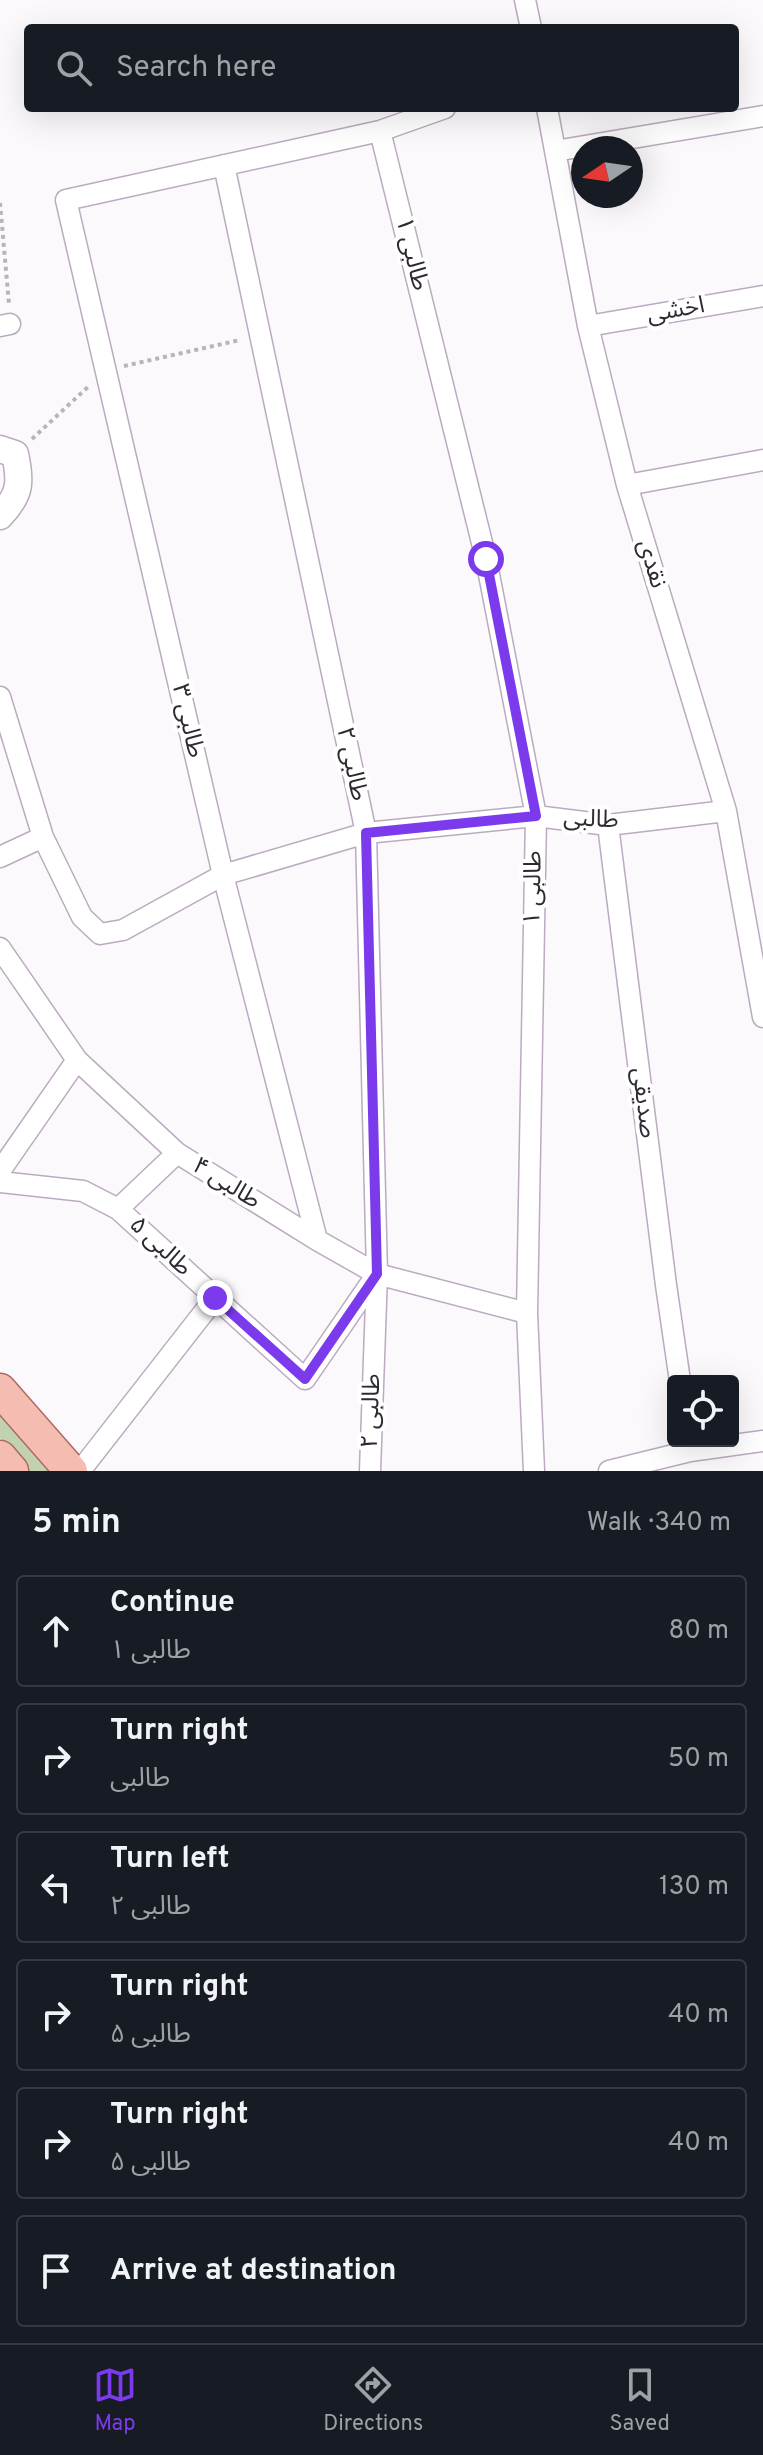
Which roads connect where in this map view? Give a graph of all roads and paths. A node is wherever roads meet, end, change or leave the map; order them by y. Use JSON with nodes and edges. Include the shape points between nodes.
{"nodes":[{"id":1,"x":525,"y":0,"type":"edge"},
{"id":2,"x":530,"y":24,"type":"edge"},
{"id":3,"x":434,"y":112,"type":"edge"},
{"id":4,"x":548,"y":112,"type":"edge"},
{"id":5,"x":763,"y":116,"type":"edge"},
{"id":6,"x":380,"y":131,"type":"junction"},
{"id":7,"x":555,"y":151,"type":"junction"},
{"id":8,"x":224,"y":165,"type":"junction"},
{"id":9,"x":0,"y":203,"type":"edge"},
{"id":10,"x":763,"y":296,"type":"edge"},
{"id":11,"x":5,"y":325,"type":"edge"},
{"id":12,"x":588,"y":326,"type":"junction"},
{"id":13,"x":0,"y":449,"type":"edge"},
{"id":14,"x":763,"y":460,"type":"edge"},
{"id":15,"x":627,"y":485,"type":"junction"},
{"id":16,"x":0,"y":516,"type":"edge"},
{"id":17,"x":0,"y":697,"type":"edge"},
{"id":18,"x":726,"y":811,"type":"junction"},
{"id":19,"x":536,"y":816,"type":"junction"},
{"id":20,"x":608,"y":825,"type":"junction"},
{"id":21,"x":366,"y":833,"type":"junction"},
{"id":22,"x":43,"y":837,"type":"junction"},
{"id":23,"x":0,"y":857,"type":"edge"},
{"id":24,"x":223,"y":875,"type":"junction"},
{"id":25,"x":0,"y":948,"type":"edge"},
{"id":26,"x":763,"y":1017,"type":"edge"},
{"id":27,"x":77,"y":1060,"type":"junction"},
{"id":28,"x":177,"y":1153,"type":"junction"},
{"id":29,"x":0,"y":1171,"type":"edge"},
{"id":30,"x":0,"y":1182,"type":"edge"},
{"id":31,"x":118,"y":1209,"type":"junction"},
{"id":32,"x":317,"y":1240,"type":"junction"},
{"id":33,"x":377,"y":1274,"type":"junction"},
{"id":34,"x":215,"y":1298,"type":"junction"},
{"id":35,"x":527,"y":1313,"type":"junction"},
{"id":36,"x":679,"y":1375,"type":"edge"},
{"id":37,"x":0,"y":1390,"type":"edge"},
{"id":38,"x":763,"y":1441,"type":"edge"},
{"id":39,"x":691,"y":1454,"type":"edge"},
{"id":40,"x":0,"y":1457,"type":"edge"},
{"id":41,"x":12,"y":1471,"type":"edge"},
{"id":42,"x":71,"y":1471,"type":"edge"},
{"id":43,"x":80,"y":1471,"type":"edge"},
{"id":44,"x":370,"y":1471,"type":"edge"},
{"id":45,"x":534,"y":1471,"type":"edge"},
{"id":46,"x":609,"y":1471,"type":"edge"}],
"edges":[{"from":1,"to":2,"type":"street"},
{"from":3,"to":6,"type":"street"},
{"from":4,"to":7,"type":"street","name":"نقدی"},
{"from":5,"to":7,"type":"street"},
{"from":6,"to":8,"type":"street"},
{"from":6,"to":19,"type":"street","name":"طالبی ۱","via":[[486,559]]},
{"from":7,"to":12,"type":"street","name":"نقدی"},
{"from":8,"to":21,"type":"street","name":"طالبی ۲"},
{"from":8,"to":24,"type":"street","name":"طالبی ۳","via":[[66,200]]},
{"from":9,"to":11,"type":"path"},
{"from":10,"to":12,"type":"street","name":"اخشی"},
{"from":12,"to":15,"type":"street","name":"نقدی"},
{"from":13,"to":16,"type":"street","via":[[15,454],[21,479],[14,502]]},
{"from":14,"to":15,"type":"street"},
{"from":15,"to":18,"type":"street","name":"نقدی"},
{"from":17,"to":22,"type":"street"},
{"from":18,"to":20,"type":"street","name":"طالبی"},
{"from":18,"to":26,"type":"street","name":"نقدی"},
{"from":19,"to":20,"type":"street","name":"طالبی"},
{"from":19,"to":21,"type":"street","name":"طالبی"},
{"from":19,"to":35,"type":"street","name":"طالبی ۱"},
{"from":20,"to":36,"type":"street","name":"صدیقی"},
{"from":21,"to":24,"type":"street","name":"طالبی"},
{"from":21,"to":33,"type":"street","name":"طالبی ۲"},
{"from":22,"to":23,"type":"street"},
{"from":22,"to":24,"type":"street","name":"طالبی","via":[[82,917],[100,934],[123,930]]},
{"from":24,"to":32,"type":"street","name":"طالبی ۳"},
{"from":25,"to":27,"type":"street","name":"طالبی ۴"},
{"from":27,"to":28,"type":"street","name":"طالبی ۴"},
{"from":27,"to":29,"type":"street"},
{"from":28,"to":31,"type":"street"},
{"from":28,"to":32,"type":"street","name":"طالبی ۴"},
{"from":30,"to":31,"type":"street","name":"طالبی ۵","via":[[83,1191]]},
{"from":31,"to":34,"type":"street","name":"طالبی ۵"},
{"from":32,"to":33,"type":"street","name":"طالبی ۴"},
{"from":33,"to":34,"type":"street","name":"طالبی ۵","via":[[305,1379]]},
{"from":33,"to":35,"type":"street","name":"طالبی ۴"},
{"from":33,"to":44,"type":"street","name":"طالبی ۲"},
{"from":34,"to":43,"type":"street"},
{"from":35,"to":45,"type":"street","name":"طالبی ۱"},
{"from":37,"to":42,"type":"main road"},
{"from":38,"to":39,"type":"street"},
{"from":39,"to":46,"type":"street"},
{"from":40,"to":41,"type":"main road"}]}
